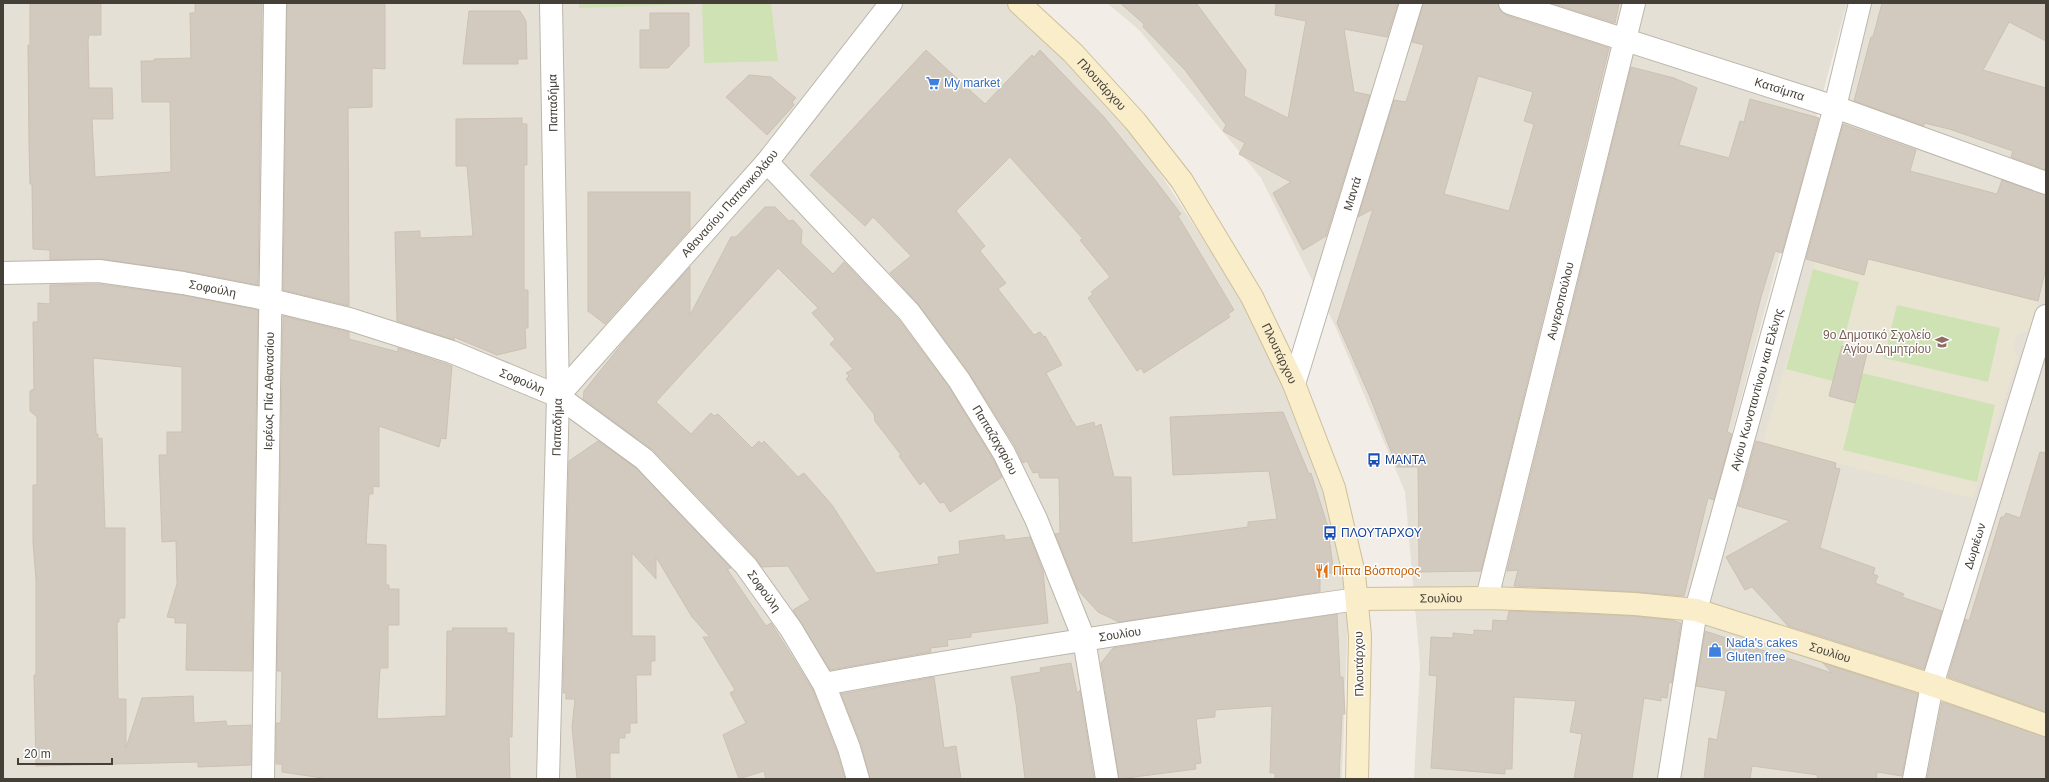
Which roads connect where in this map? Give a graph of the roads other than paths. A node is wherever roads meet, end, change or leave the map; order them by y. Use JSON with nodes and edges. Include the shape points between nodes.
{"nodes":[{"id":1,"x":275,"y":3,"type":"edge"},
{"id":2,"x":551,"y":3,"type":"edge"},
{"id":3,"x":891,"y":3,"type":"edge"},
{"id":4,"x":1019,"y":3,"type":"edge"},
{"id":5,"x":1411,"y":3,"type":"edge"},
{"id":6,"x":1510,"y":3,"type":"edge"},
{"id":7,"x":1634,"y":3,"type":"edge"},
{"id":8,"x":1860,"y":3,"type":"edge"},
{"id":9,"x":1626,"y":41,"type":"junction"},
{"id":10,"x":1835,"y":107,"type":"junction"},
{"id":11,"x":767,"y":162,"type":"junction"},
{"id":12,"x":2046,"y":183,"type":"edge"},
{"id":13,"x":3,"y":273,"type":"edge"},
{"id":14,"x":271,"y":300,"type":"junction"},
{"id":15,"x":2046,"y":316,"type":"edge"},
{"id":16,"x":1294,"y":384,"type":"junction"},
{"id":17,"x":558,"y":396,"type":"junction"},
{"id":18,"x":1487,"y":598,"type":"junction"},
{"id":19,"x":1357,"y":599,"type":"junction"},
{"id":20,"x":1696,"y":610,"type":"junction"},
{"id":21,"x":1084,"y":640,"type":"junction"},
{"id":22,"x":824,"y":684,"type":"junction"},
{"id":23,"x":1932,"y":685,"type":"junction"},
{"id":24,"x":2046,"y":725,"type":"edge"},
{"id":25,"x":263,"y":779,"type":"edge"},
{"id":26,"x":548,"y":779,"type":"edge"},
{"id":27,"x":858,"y":779,"type":"edge"},
{"id":28,"x":1107,"y":779,"type":"edge"},
{"id":29,"x":1357,"y":779,"type":"edge"},
{"id":30,"x":1669,"y":779,"type":"edge"},
{"id":31,"x":1914,"y":779,"type":"edge"}],
"edges":[{"from":1,"to":14,"type":"street","name":"Ιερέως Πία Αθανασίου"},
{"from":2,"to":17,"type":"street","name":"Παπαδήμα"},
{"from":3,"to":11,"type":"street","name":"Αθανασίου Παπανικολάου"},
{"from":4,"to":16,"type":"street","name":"Πλουτάρχου","via":[[1073,53],[1130,115],[1182,181],[1252,297]]},
{"from":5,"to":16,"type":"street","name":"Μαντά"},
{"from":6,"to":9,"type":"street","name":"Κατσίμπα"},
{"from":7,"to":9,"type":"street","name":"Αυγεροπούλου"},
{"from":8,"to":10,"type":"street","name":"Αγίου Κωνσταντίνου και Ελένης"},
{"from":9,"to":10,"type":"street","name":"Κατσίμπα"},
{"from":9,"to":18,"type":"street","name":"Αυγεροπούλου"},
{"from":10,"to":12,"type":"street","name":"Κατσίμπα"},
{"from":10,"to":20,"type":"street","name":"Αγίου Κωνσταντίνου και Ελένης"},
{"from":11,"to":17,"type":"street","name":"Αθανασίου Παπανικολάου"},
{"from":11,"to":21,"type":"street","name":"Παπαζαχαρίου","via":[[909,312],[959,380],[1017,479],[1036,519]]},
{"from":13,"to":14,"type":"street","name":"Σοφούλη","via":[[99,271],[183,283]]},
{"from":14,"to":17,"type":"street","name":"Σοφούλη","via":[[349,319],[452,352]]},
{"from":14,"to":25,"type":"street","name":"Ιερέως Πία Αθανασίου"},
{"from":15,"to":23,"type":"street","name":"Δωριέων"},
{"from":16,"to":19,"type":"street","name":"Πλουτάρχου","via":[[1334,488],[1354,574]]},
{"from":17,"to":22,"type":"street","name":"Σοφούλη","via":[[644,459],[746,566],[791,629]]},
{"from":17,"to":26,"type":"street","name":"Παπαδήμα"},
{"from":18,"to":19,"type":"street","name":"Σουλίου"},
{"from":18,"to":20,"type":"street","name":"Σουλίου","via":[[1635,604]]},
{"from":19,"to":21,"type":"street","name":"Σουλίου"},
{"from":19,"to":29,"type":"street","name":"Πλουτάρχου","via":[[1360,636]]},
{"from":20,"to":23,"type":"street","name":"Σουλίου"},
{"from":20,"to":30,"type":"street","name":"Αγίου Κωνσταντίνου και Ελένης"},
{"from":21,"to":22,"type":"street","name":"Σουλίου"},
{"from":21,"to":28,"type":"street","name":"Παπαζαχαρίου"},
{"from":22,"to":27,"type":"street","name":"Σοφούλη"},
{"from":23,"to":24,"type":"street","name":"Σουλίου"},
{"from":23,"to":31,"type":"street","name":"Δωριέων"}]}
